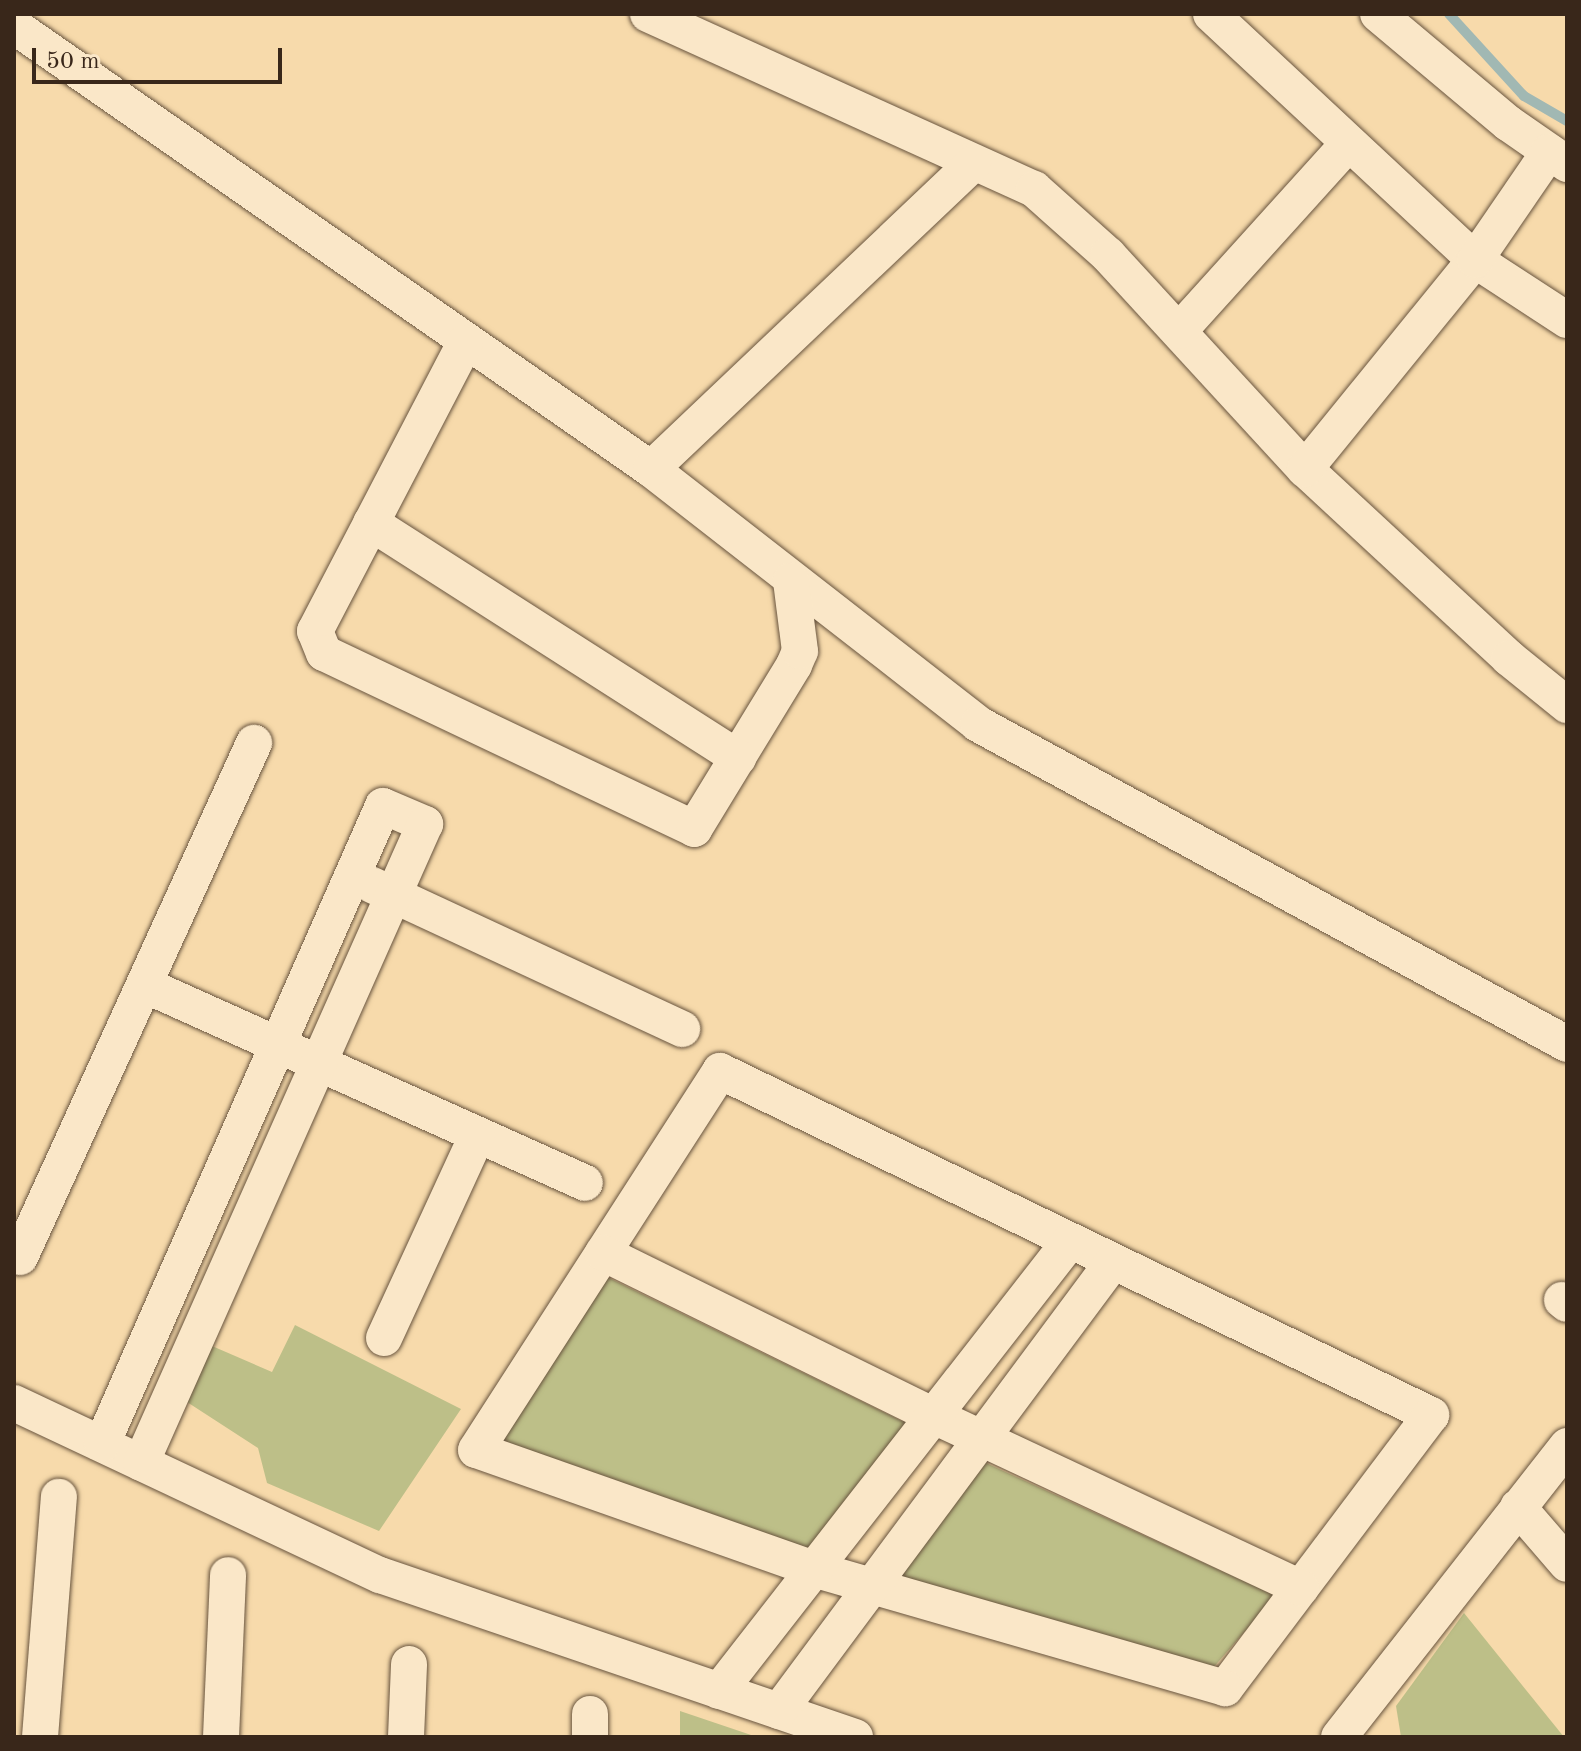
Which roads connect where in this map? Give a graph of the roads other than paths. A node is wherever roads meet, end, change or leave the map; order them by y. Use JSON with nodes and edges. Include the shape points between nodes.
{"nodes":[{"id":1,"x":648,"y":14,"type":"edge"},
{"id":2,"x":1211,"y":14,"type":"edge"},
{"id":3,"x":1378,"y":14,"type":"edge"},
{"id":4,"x":14,"y":26,"type":"edge"},
{"id":5,"x":1347,"y":145,"type":"junction"},
{"id":6,"x":1558,"y":158,"type":"edge"},
{"id":7,"x":973,"y":163,"type":"junction"},
{"id":8,"x":1475,"y":260,"type":"junction"},
{"id":9,"x":1567,"y":320,"type":"edge"},
{"id":10,"x":1179,"y":331,"type":"junction"},
{"id":11,"x":465,"y":343,"type":"junction"},
{"id":12,"x":651,"y":469,"type":"junction"},
{"id":13,"x":1305,"y":469,"type":"junction"},
{"id":14,"x":371,"y":523,"type":"junction"},
{"id":15,"x":791,"y":581,"type":"junction"},
{"id":16,"x":1567,"y":705,"type":"edge"},
{"id":17,"x":254,"y":743,"type":"dead end"},
{"id":18,"x":738,"y":758,"type":"junction"},
{"id":19,"x":352,"y":877,"type":"junction"},
{"id":20,"x":393,"y":894,"type":"junction"},
{"id":21,"x":147,"y":986,"type":"junction"},
{"id":22,"x":682,"y":1029,"type":"dead end"},
{"id":23,"x":1567,"y":1044,"type":"edge"},
{"id":24,"x":277,"y":1046,"type":"junction"},
{"id":25,"x":318,"y":1064,"type":"junction"},
{"id":26,"x":477,"y":1136,"type":"junction"},
{"id":27,"x":585,"y":1183,"type":"dead end"},
{"id":28,"x":1070,"y":1241,"type":"junction"},
{"id":29,"x":603,"y":1253,"type":"junction"},
{"id":30,"x":20,"y":1257,"type":"dead end"},
{"id":31,"x":1112,"y":1263,"type":"junction"},
{"id":32,"x":384,"y":1338,"type":"dead end"},
{"id":33,"x":14,"y":1403,"type":"edge"},
{"id":34,"x":934,"y":1416,"type":"junction"},
{"id":35,"x":982,"y":1438,"type":"junction"},
{"id":36,"x":102,"y":1444,"type":"junction"},
{"id":37,"x":1567,"y":1446,"type":"edge"},
{"id":38,"x":141,"y":1463,"type":"junction"},
{"id":39,"x":59,"y":1497,"type":"dead end"},
{"id":40,"x":1518,"y":1507,"type":"junction"},
{"id":41,"x":1567,"y":1564,"type":"edge"},
{"id":42,"x":814,"y":1569,"type":"junction"},
{"id":43,"x":228,"y":1575,"type":"dead end"},
{"id":44,"x":873,"y":1586,"type":"junction"},
{"id":45,"x":1301,"y":1588,"type":"junction"},
{"id":46,"x":409,"y":1664,"type":"dead end"},
{"id":47,"x":719,"y":1691,"type":"junction"},
{"id":48,"x":779,"y":1711,"type":"junction"},
{"id":49,"x":1349,"y":1732,"type":"edge"},
{"id":50,"x":40,"y":1737,"type":"edge"},
{"id":51,"x":221,"y":1737,"type":"edge"},
{"id":52,"x":406,"y":1737,"type":"edge"},
{"id":53,"x":855,"y":1737,"type":"edge"}],
"edges":[{"from":1,"to":7,"type":"street"},
{"from":2,"to":5,"type":"street"},
{"from":3,"to":6,"type":"street"},
{"from":4,"to":11,"type":"street"},
{"from":5,"to":8,"type":"street"},
{"from":5,"to":10,"type":"street"},
{"from":6,"to":8,"type":"street"},
{"from":7,"to":10,"type":"street","via":[[1034,189],[1108,255]]},
{"from":7,"to":12,"type":"street"},
{"from":8,"to":9,"type":"street"},
{"from":8,"to":13,"type":"street"},
{"from":10,"to":13,"type":"street"},
{"from":11,"to":12,"type":"street"},
{"from":11,"to":14,"type":"street"},
{"from":12,"to":15,"type":"street"},
{"from":13,"to":16,"type":"street"},
{"from":14,"to":18,"type":"street"},
{"from":14,"to":18,"type":"street","via":[[315,631],[324,653],[694,829]]},
{"from":15,"to":18,"type":"street","via":[[800,651]]},
{"from":15,"to":23,"type":"street","via":[[978,724]]},
{"from":17,"to":21,"type":"street"},
{"from":19,"to":20,"type":"street"},
{"from":19,"to":20,"type":"street","via":[[383,806],[425,824]]},
{"from":19,"to":24,"type":"street"},
{"from":20,"to":22,"type":"street"},
{"from":20,"to":25,"type":"street"},
{"from":21,"to":24,"type":"street"},
{"from":21,"to":30,"type":"street"},
{"from":24,"to":25,"type":"street"},
{"from":24,"to":36,"type":"street"},
{"from":25,"to":26,"type":"street"},
{"from":25,"to":38,"type":"street"},
{"from":26,"to":27,"type":"street"},
{"from":26,"to":32,"type":"street"},
{"from":28,"to":29,"type":"street","via":[[720,1071]]},
{"from":28,"to":31,"type":"street"},
{"from":28,"to":34,"type":"street"},
{"from":29,"to":34,"type":"street"},
{"from":29,"to":42,"type":"street","via":[[476,1450]]},
{"from":31,"to":35,"type":"street"},
{"from":31,"to":45,"type":"street","via":[[1431,1415]]},
{"from":33,"to":36,"type":"street"},
{"from":34,"to":35,"type":"street"},
{"from":34,"to":42,"type":"street"},
{"from":35,"to":44,"type":"street"},
{"from":35,"to":45,"type":"street"},
{"from":36,"to":38,"type":"street"},
{"from":37,"to":40,"type":"street"},
{"from":38,"to":47,"type":"street","via":[[380,1575]]},
{"from":39,"to":50,"type":"street"},
{"from":40,"to":41,"type":"street"},
{"from":40,"to":49,"type":"street"},
{"from":42,"to":44,"type":"street"},
{"from":42,"to":47,"type":"street"},
{"from":43,"to":51,"type":"street"},
{"from":44,"to":45,"type":"street","via":[[1225,1688]]},
{"from":44,"to":48,"type":"street"},
{"from":46,"to":52,"type":"street"},
{"from":47,"to":48,"type":"street"},
{"from":48,"to":53,"type":"street"}]}
